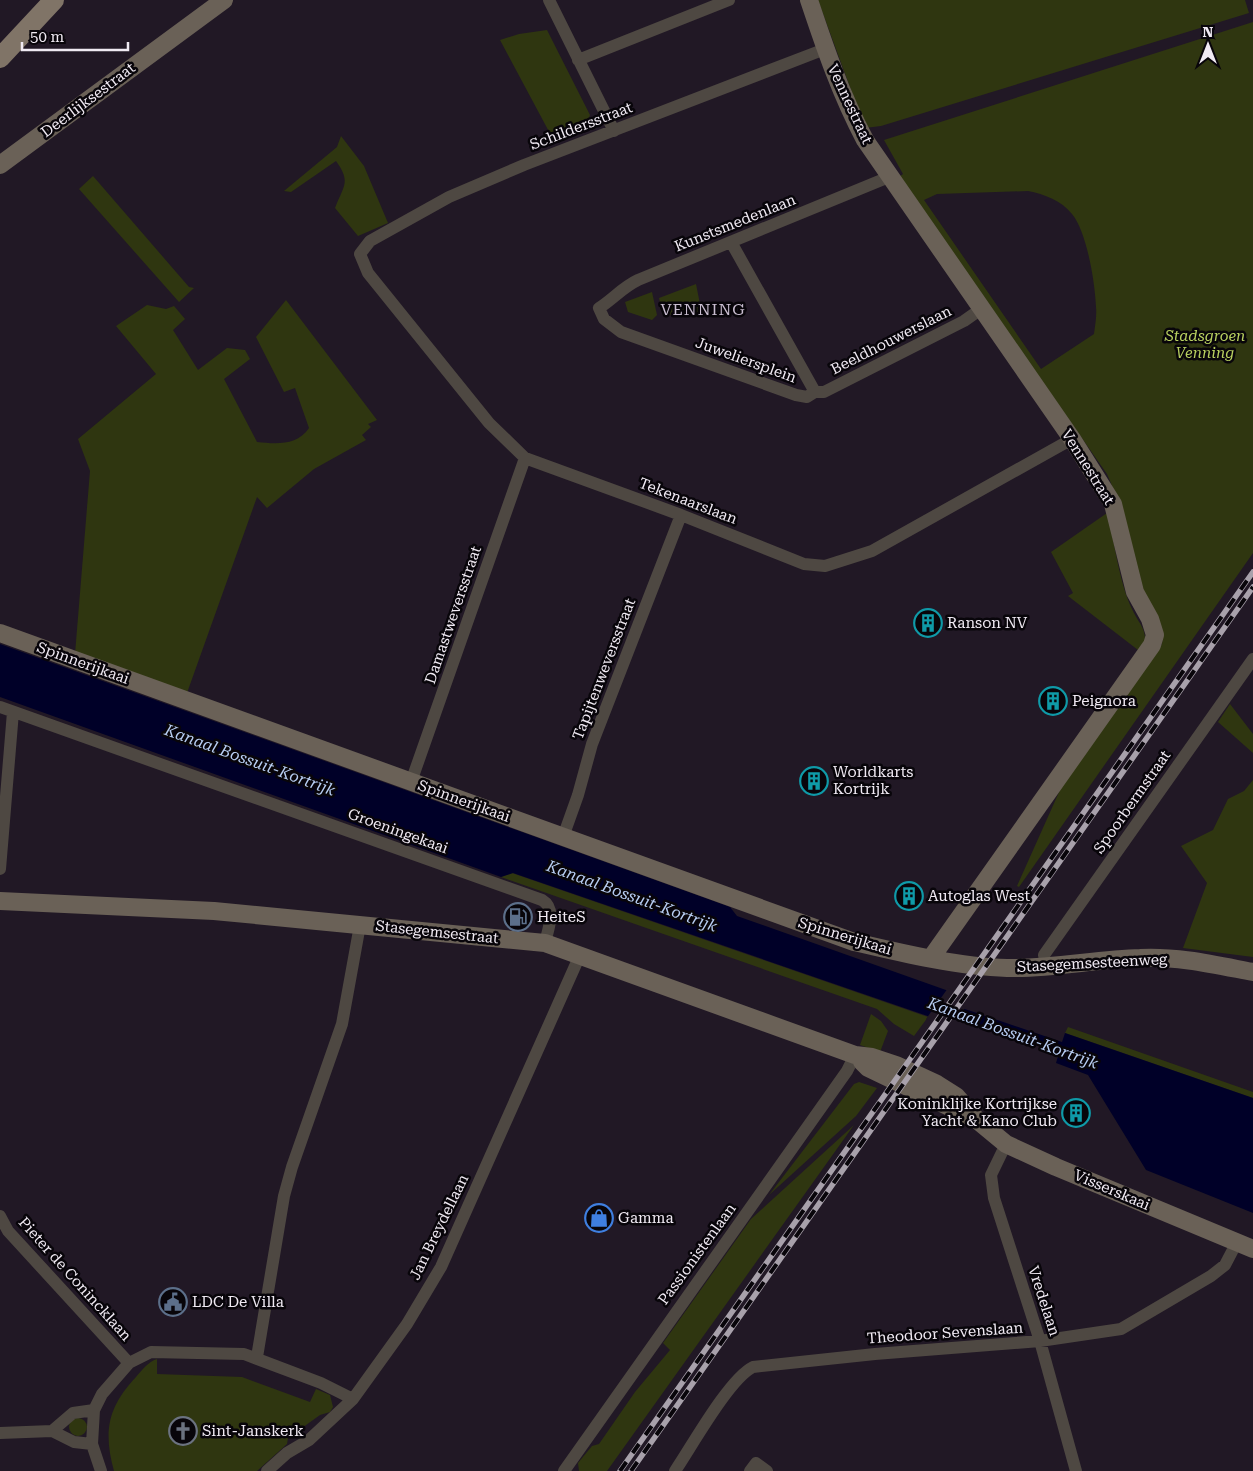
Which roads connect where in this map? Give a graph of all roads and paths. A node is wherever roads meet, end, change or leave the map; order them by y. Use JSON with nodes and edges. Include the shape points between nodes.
{"nodes":[{"id":1,"x":54,"y":0,"type":"edge"},
{"id":2,"x":224,"y":0,"type":"edge"},
{"id":3,"x":549,"y":0,"type":"edge"},
{"id":4,"x":729,"y":0,"type":"edge"},
{"id":5,"x":809,"y":0,"type":"edge"},
{"id":6,"x":825,"y":49,"type":"junction"},
{"id":7,"x":0,"y":58,"type":"edge"},
{"id":8,"x":578,"y":60,"type":"junction"},
{"id":9,"x":614,"y":131,"type":"junction"},
{"id":10,"x":0,"y":165,"type":"edge"},
{"id":11,"x":889,"y":177,"type":"junction"},
{"id":12,"x":731,"y":242,"type":"junction"},
{"id":13,"x":360,"y":254,"type":"joint"},
{"id":14,"x":599,"y":308,"type":"joint"},
{"id":15,"x":980,"y":310,"type":"junction"},
{"id":16,"x":815,"y":392,"type":"junction"},
{"id":17,"x":1072,"y":439,"type":"junction"},
{"id":18,"x":525,"y":458,"type":"junction"},
{"id":19,"x":681,"y":515,"type":"junction"},
{"id":20,"x":0,"y":633,"type":"edge"},
{"id":21,"x":1253,"y":659,"type":"edge"},
{"id":22,"x":0,"y":707,"type":"edge"},
{"id":23,"x":13,"y":712,"type":"junction"},
{"id":24,"x":410,"y":782,"type":"junction"},
{"id":25,"x":563,"y":837,"type":"junction"},
{"id":26,"x":0,"y":869,"type":"edge"},
{"id":27,"x":0,"y":901,"type":"edge"},
{"id":28,"x":360,"y":925,"type":"junction"},
{"id":29,"x":546,"y":943,"type":"junction"},
{"id":30,"x":580,"y":955,"type":"junction"},
{"id":31,"x":931,"y":958,"type":"junction"},
{"id":32,"x":1046,"y":966,"type":"junction"},
{"id":33,"x":1253,"y":972,"type":"edge"},
{"id":34,"x":855,"y":1055,"type":"junction"},
{"id":35,"x":1006,"y":1144,"type":"junction"},
{"id":36,"x":0,"y":1216,"type":"edge"},
{"id":37,"x":1245,"y":1246,"type":"edge"},
{"id":38,"x":1040,"y":1342,"type":"junction"},
{"id":39,"x":257,"y":1357,"type":"junction"},
{"id":40,"x":129,"y":1363,"type":"junction"},
{"id":41,"x":353,"y":1399,"type":"junction"},
{"id":42,"x":94,"y":1410,"type":"junction"},
{"id":43,"x":52,"y":1430,"type":"junction"},
{"id":44,"x":0,"y":1433,"type":"edge"},
{"id":45,"x":92,"y":1444,"type":"junction"},
{"id":46,"x":101,"y":1471,"type":"edge"},
{"id":47,"x":267,"y":1471,"type":"edge"},
{"id":48,"x":564,"y":1471,"type":"edge"},
{"id":49,"x":675,"y":1471,"type":"edge"},
{"id":50,"x":750,"y":1471,"type":"edge"},
{"id":51,"x":767,"y":1471,"type":"edge"},
{"id":52,"x":1076,"y":1471,"type":"edge"}],
"edges":[{"from":1,"to":7,"type":"main road"},
{"from":2,"to":10,"type":"street","name":"Deerlijksestraat"},
{"from":3,"to":8,"type":"street"},
{"from":4,"to":8,"type":"street"},
{"from":5,"to":6,"type":"street","name":"Vennestraat"},
{"from":6,"to":9,"type":"street","name":"Schildersstraat"},
{"from":6,"to":11,"type":"street","name":"Vennestraat","via":[[853,118]]},
{"from":8,"to":9,"type":"street"},
{"from":9,"to":13,"type":"street","name":"Schildersstraat","via":[[449,197],[370,242]]},
{"from":11,"to":12,"type":"street","name":"Kunstsmedenlaan"},
{"from":11,"to":15,"type":"street","name":"Vennestraat"},
{"from":12,"to":14,"type":"street","name":"Kunstsmedenlaan","via":[[630,283]]},
{"from":12,"to":16,"type":"street","name":"Juweliersplein"},
{"from":13,"to":18,"type":"street","name":"Tekenaarslaan","via":[[368,273],[399,314],[489,424]]},
{"from":14,"to":16,"type":"street","name":"Juweliersplein","via":[[604,319],[621,332],[796,396],[807,397]]},
{"from":15,"to":16,"type":"street","name":"Beeldhouwerslaan","via":[[824,392]]},
{"from":15,"to":17,"type":"street","name":"Vennestraat"},
{"from":17,"to":19,"type":"street","name":"Tekenaarslaan","via":[[872,551],[826,566],[804,564]]},
{"from":17,"to":31,"type":"street","name":"Vennestraat","via":[[1112,504],[1135,592],[1155,635],[1152,645],[1057,782]]},
{"from":18,"to":19,"type":"street","name":"Tekenaarslaan"},
{"from":18,"to":24,"type":"street","name":"Damastweversstraat"},
{"from":19,"to":25,"type":"street","name":"Tapijtenweversstraat","via":[[592,744]]},
{"from":20,"to":24,"type":"street","name":"Spinnerijkaai"},
{"from":21,"to":32,"type":"street","name":"Spoorbermstraat","via":[[1044,955]]},
{"from":22,"to":23,"type":"street","name":"Groeningekaai"},
{"from":23,"to":26,"type":"street"},
{"from":23,"to":29,"type":"street","name":"Groeningekaai","via":[[542,900],[550,906]]},
{"from":24,"to":25,"type":"street","name":"Spinnerijkaai"},
{"from":25,"to":31,"type":"street","name":"Spinnerijkaai","via":[[854,942]]},
{"from":27,"to":28,"type":"street","name":"Stasegemsestraat","via":[[214,911]]},
{"from":28,"to":29,"type":"street","name":"Stasegemsestraat"},
{"from":28,"to":39,"type":"street","via":[[342,1024],[284,1196]]},
{"from":29,"to":30,"type":"street","name":"Stasegemsestraat"},
{"from":30,"to":34,"type":"street","name":"Stasegemsestraat"},
{"from":30,"to":41,"type":"street","name":"Jan Breydellaan","via":[[441,1267],[407,1324]]},
{"from":31,"to":32,"type":"street","name":"Stasegemsesteenweg","via":[[1007,968]]},
{"from":32,"to":33,"type":"street","name":"Stasegemsesteenweg","via":[[1171,958]]},
{"from":34,"to":35,"type":"street","name":"Visserskaai","via":[[896,1065],[938,1085],[956,1096],[977,1120]]},
{"from":34,"to":48,"type":"street","name":"Passionistenlaan","via":[[847,1071]]},
{"from":35,"to":37,"type":"street","name":"Visserskaai"},
{"from":35,"to":38,"type":"street","name":"Vredelaan","via":[[991,1175],[994,1198]]},
{"from":36,"to":40,"type":"street","name":"Pieter de Conincklaan","via":[[14,1237]]},
{"from":37,"to":38,"type":"street","name":"Theodoor Sevenslaan","via":[[1211,1276],[1121,1329]]},
{"from":38,"to":49,"type":"street","name":"Theodoor Sevenslaan","via":[[753,1367],[733,1384]]},
{"from":38,"to":52,"type":"street","name":"Vredelaan"},
{"from":39,"to":40,"type":"street","via":[[237,1353],[151,1352]]},
{"from":39,"to":41,"type":"street"},
{"from":40,"to":42,"type":"street","via":[[102,1394]]},
{"from":41,"to":47,"type":"street","name":"Jan Breydellaan","via":[[309,1440],[287,1453]]},
{"from":42,"to":43,"type":"street","via":[[73,1413]]},
{"from":42,"to":45,"type":"street"},
{"from":43,"to":44,"type":"street"},
{"from":43,"to":45,"type":"street","via":[[74,1442]]},
{"from":45,"to":46,"type":"street"},
{"from":50,"to":51,"type":"street","via":[[756,1463]]}]}
